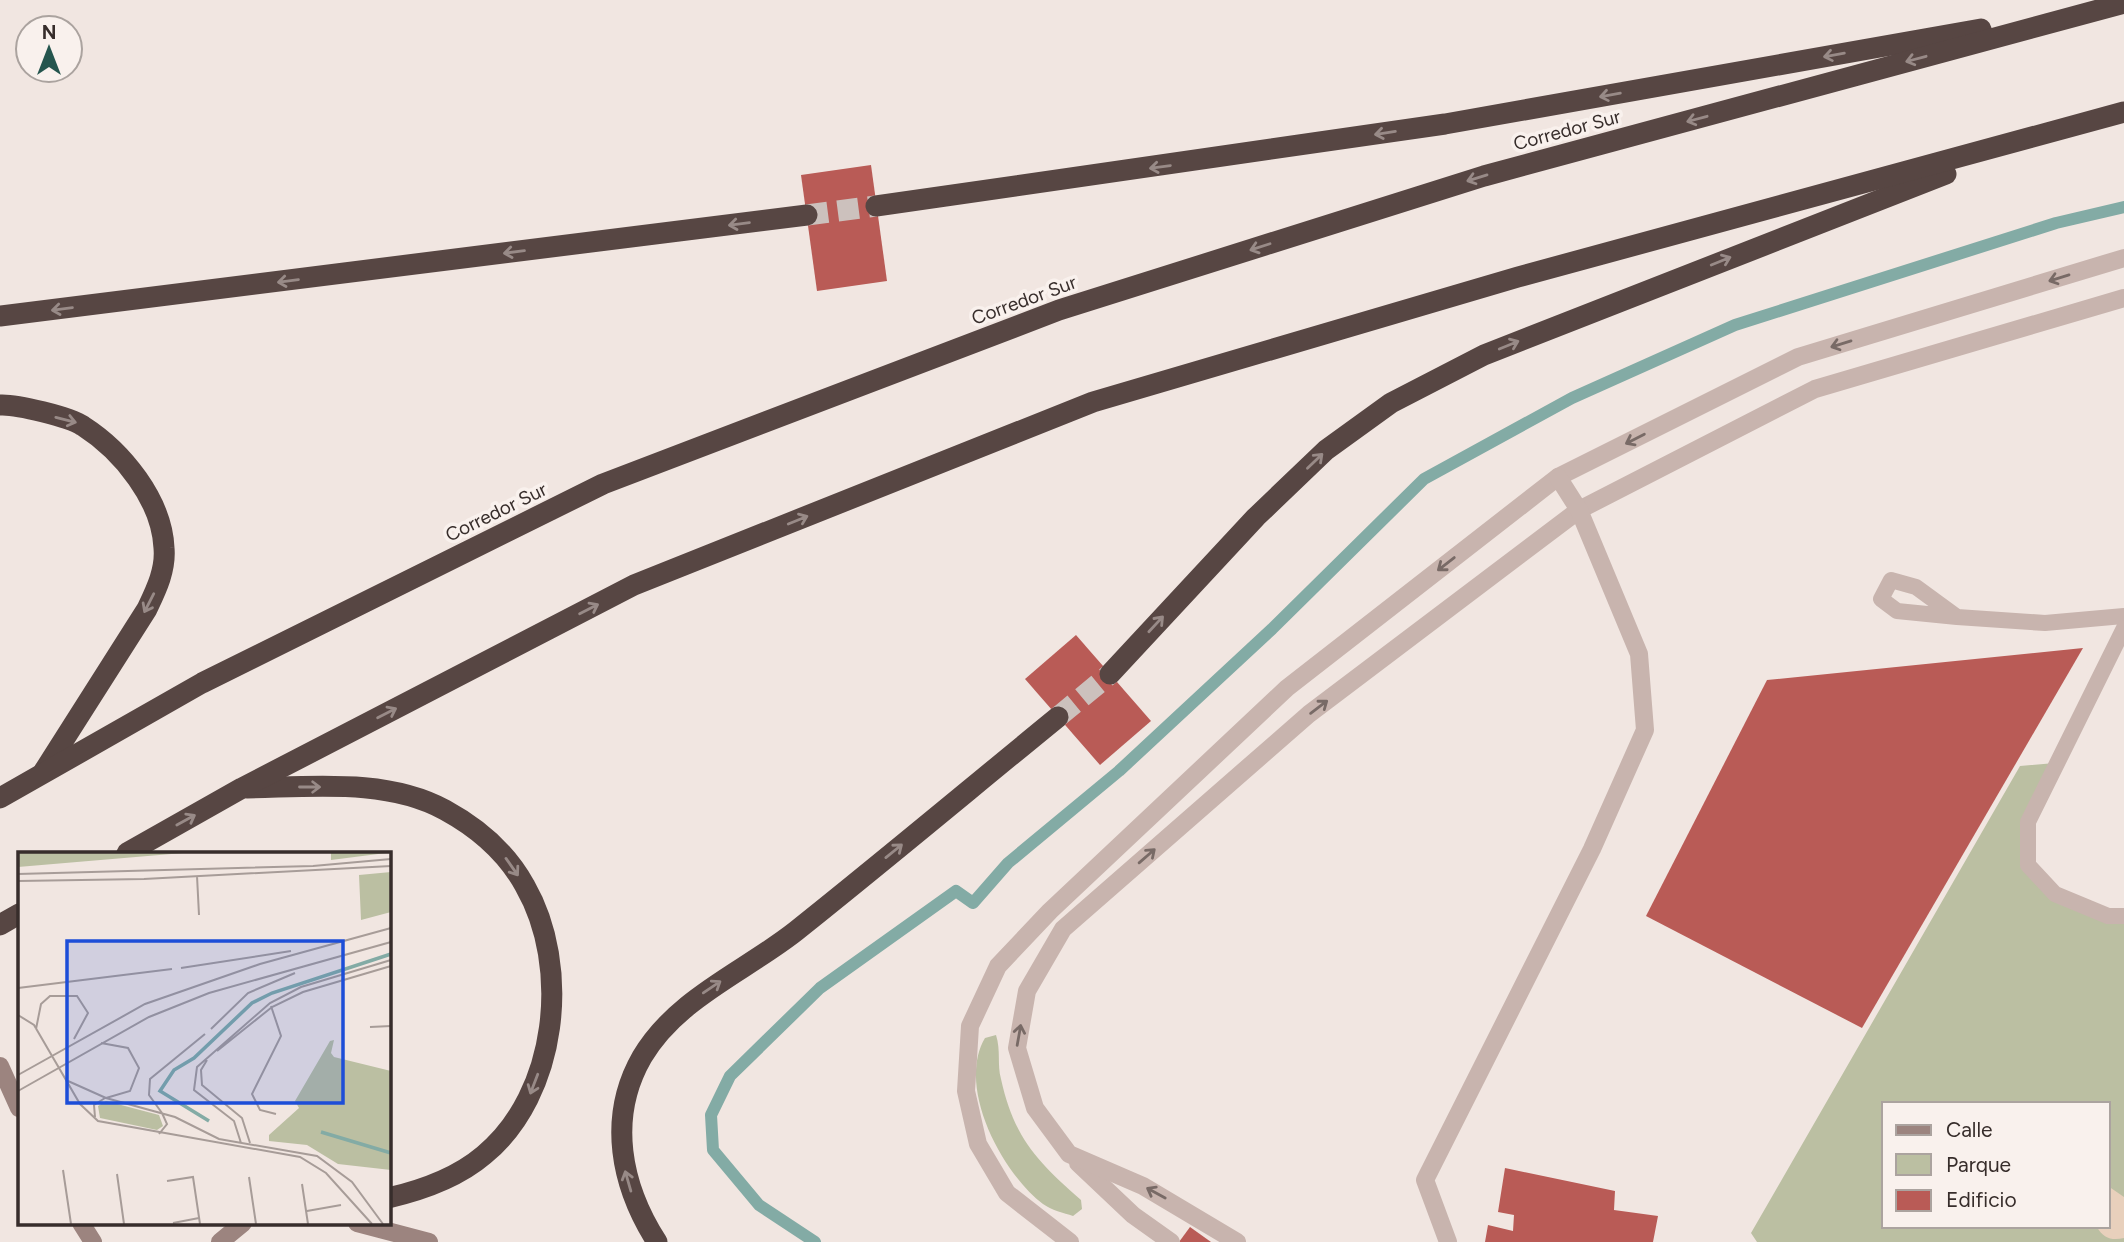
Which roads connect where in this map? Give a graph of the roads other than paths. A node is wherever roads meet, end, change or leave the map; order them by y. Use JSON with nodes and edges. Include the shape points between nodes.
{"nodes":[{"id":1,"x":2121,"y":4,"type":"edge"},
{"id":2,"x":2124,"y":112,"type":"edge"},
{"id":3,"x":2054,"y":132,"type":"junction"},
{"id":4,"x":876,"y":206,"type":"tunnel mouth"},
{"id":5,"x":807,"y":215,"type":"tunnel mouth"},
{"id":6,"x":2124,"y":258,"type":"edge"},
{"id":7,"x":2124,"y":298,"type":"edge"},
{"id":8,"x":0,"y":316,"type":"edge"},
{"id":9,"x":0,"y":404,"type":"edge"},
{"id":10,"x":1558,"y":477,"type":"junction"},
{"id":11,"x":1579,"y":510,"type":"junction"},
{"id":12,"x":2124,"y":616,"type":"edge"},
{"id":13,"x":1957,"y":617,"type":"dead end"},
{"id":14,"x":2124,"y":628,"type":"edge"},
{"id":15,"x":1110,"y":674,"type":"tunnel mouth"},
{"id":16,"x":1058,"y":717,"type":"tunnel mouth"},
{"id":17,"x":42,"y":774,"type":"junction"},
{"id":18,"x":242,"y":789,"type":"junction"},
{"id":19,"x":0,"y":798,"type":"edge"},
{"id":20,"x":129,"y":852,"type":"edge"},
{"id":21,"x":18,"y":915,"type":"edge"},
{"id":22,"x":2124,"y":916,"type":"edge"},
{"id":23,"x":0,"y":925,"type":"edge"},
{"id":24,"x":8,"y":1075,"type":"edge"},
{"id":25,"x":18,"y":1105,"type":"edge"},
{"id":26,"x":1069,"y":1154,"type":"junction"},
{"id":27,"x":390,"y":1197,"type":"edge"},
{"id":28,"x":82,"y":1224,"type":"edge"},
{"id":29,"x":242,"y":1224,"type":"edge"},
{"id":30,"x":361,"y":1224,"type":"edge"},
{"id":31,"x":93,"y":1242,"type":"edge"},
{"id":32,"x":220,"y":1242,"type":"edge"},
{"id":33,"x":429,"y":1242,"type":"edge"},
{"id":34,"x":657,"y":1242,"type":"edge"},
{"id":35,"x":1070,"y":1242,"type":"edge"},
{"id":36,"x":1171,"y":1242,"type":"edge"},
{"id":37,"x":1237,"y":1242,"type":"edge"},
{"id":38,"x":1448,"y":1242,"type":"edge"}],
"edges":[{"from":1,"to":4,"type":"highway","one_way":true,"via":[[1445,124]]},
{"from":1,"to":17,"type":"highway","name":"Corredor Sur","one_way":true,"via":[[1484,176],[1059,310],[603,484],[202,683]]},
{"from":2,"to":3,"type":"highway"},
{"from":15,"to":3,"type":"highway","one_way":true,"via":[[1256,517],[1326,450],[1391,403],[1497,349]]},
{"from":18,"to":3,"type":"highway","one_way":true,"via":[[634,585],[1093,402],[1518,277]]},
{"from":5,"to":8,"type":"highway","one_way":true},
{"from":6,"to":10,"type":"street","one_way":true,"via":[[1798,357]]},
{"from":7,"to":11,"type":"street","via":[[1815,390]]},
{"from":9,"to":17,"type":"highway","one_way":true,"via":[[80,424],[114,449],[152,503],[165,550],[160,582],[146,609]]},
{"from":10,"to":11,"type":"street"},
{"from":10,"to":35,"type":"street","one_way":true,"via":[[1287,688],[1050,911],[998,967],[970,1026],[966,1091],[978,1144],[1007,1193]]},
{"from":26,"to":11,"type":"street","one_way":true,"via":[[1035,1108],[1017,1048],[1027,991],[1063,929],[1309,714]]},
{"from":11,"to":38,"type":"street","via":[[1639,654],[1645,730],[1592,849],[1425,1180]]},
{"from":12,"to":13,"type":"lane","via":[[2045,622]]},
{"from":14,"to":22,"type":"lane","via":[[2028,822],[2028,865],[2055,894],[2108,916]]},
{"from":34,"to":16,"type":"highway","one_way":true,"via":[[629,1185],[621,1129],[631,1081],[659,1034],[700,996],[793,933]]},
{"from":17,"to":19,"type":"highway","name":"Corredor Sur"},
{"from":20,"to":18,"type":"highway","one_way":true},
{"from":18,"to":27,"type":"highway","one_way":true,"via":[[376,789],[423,800],[485,836],[525,885],[536,910],[546,942],[551,1003],[531,1093],[485,1155],[438,1182]]},
{"from":21,"to":23,"type":"highway"},
{"from":24,"to":25,"type":"main road"},
{"from":26,"to":36,"type":"street","via":[[1132,1215]]},
{"from":37,"to":26,"type":"street","one_way":true,"via":[[1143,1186]]},
{"from":28,"to":31,"type":"main road"},
{"from":29,"to":32,"type":"main road"},
{"from":30,"to":33,"type":"main road"}]}
